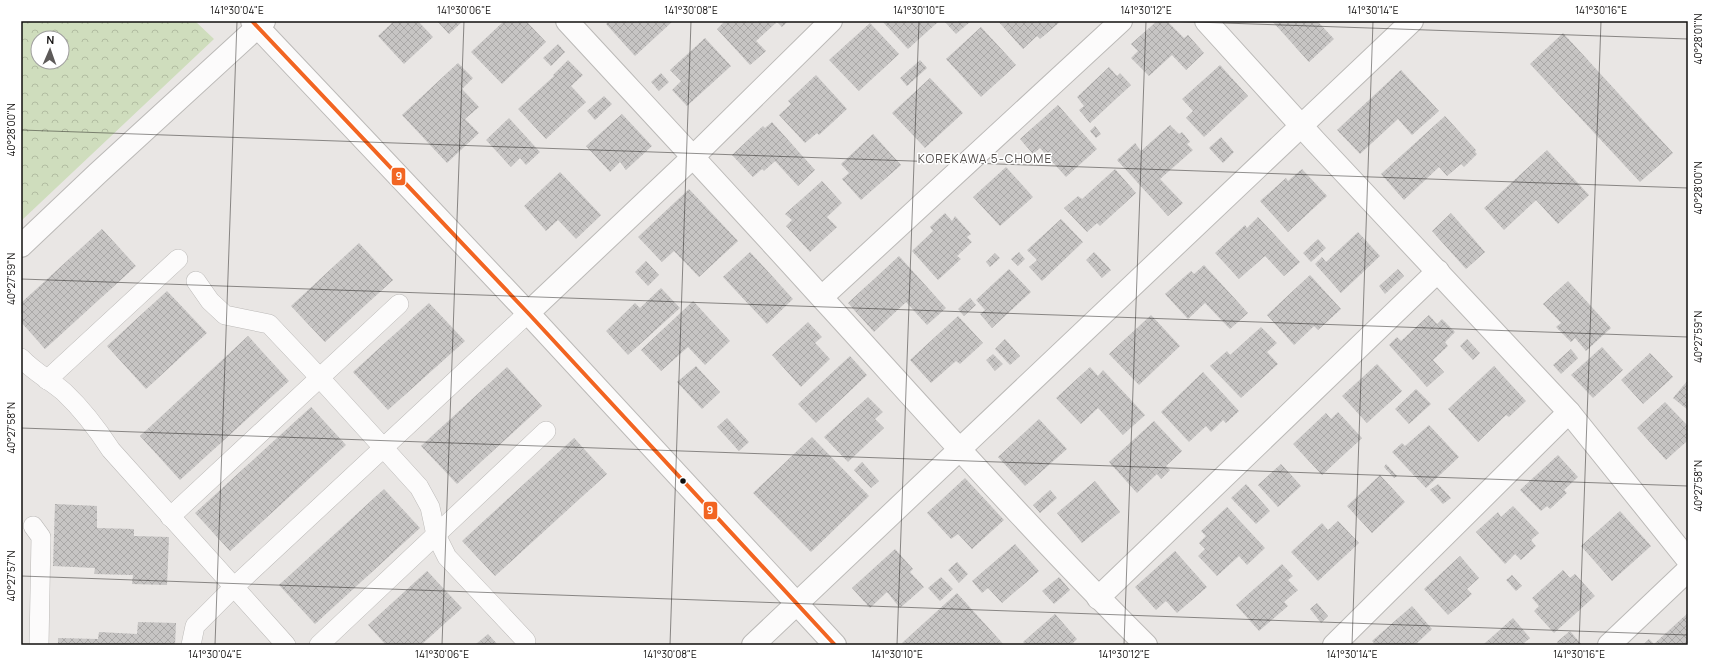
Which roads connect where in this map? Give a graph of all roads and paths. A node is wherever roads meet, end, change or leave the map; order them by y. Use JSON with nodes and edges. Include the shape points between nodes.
{"nodes":[{"id":1,"x":567,"y":21,"type":"edge"},
{"id":2,"x":1121,"y":21,"type":"edge"},
{"id":3,"x":1206,"y":21,"type":"edge"},
{"id":4,"x":1412,"y":21,"type":"edge"},
{"id":5,"x":829,"y":22,"type":"edge"},
{"id":6,"x":258,"y":23,"type":"edge"},
{"id":7,"x":1301,"y":126,"type":"junction"},
{"id":8,"x":693,"y":157,"type":"junction"},
{"id":9,"x":21,"y":246,"type":"edge"},
{"id":10,"x":178,"y":259,"type":"dead end"},
{"id":11,"x":1438,"y":271,"type":"junction"},
{"id":12,"x":196,"y":281,"type":"dead end"},
{"id":13,"x":822,"y":297,"type":"junction"},
{"id":14,"x":399,"y":304,"type":"dead end"},
{"id":15,"x":528,"y":314,"type":"junction"},
{"id":16,"x":21,"y":358,"type":"edge"},
{"id":17,"x":320,"y":378,"type":"junction"},
{"id":18,"x":47,"y":380,"type":"junction"},
{"id":19,"x":1569,"y":412,"type":"junction"},
{"id":20,"x":546,"y":432,"type":"dead end"},
{"id":21,"x":384,"y":448,"type":"junction"},
{"id":22,"x":959,"y":449,"type":"junction"},
{"id":23,"x":170,"y":518,"type":"junction"},
{"id":24,"x":33,"y":526,"type":"dead end"},
{"id":25,"x":436,"y":535,"type":"junction"},
{"id":26,"x":1688,"y":560,"type":"edge"},
{"id":27,"x":1688,"y":570,"type":"edge"},
{"id":28,"x":234,"y":587,"type":"junction"},
{"id":29,"x":1098,"y":598,"type":"junction"},
{"id":30,"x":796,"y":604,"type":"junction"},
{"id":31,"x":526,"y":641,"type":"dead end"},
{"id":32,"x":39,"y":645,"type":"edge"},
{"id":33,"x":191,"y":645,"type":"edge"},
{"id":34,"x":286,"y":645,"type":"edge"},
{"id":35,"x":319,"y":645,"type":"edge"},
{"id":36,"x":753,"y":645,"type":"edge"},
{"id":37,"x":835,"y":645,"type":"edge"},
{"id":38,"x":1146,"y":645,"type":"edge"},
{"id":39,"x":1334,"y":645,"type":"edge"},
{"id":40,"x":1609,"y":645,"type":"edge"}],
"edges":[{"from":1,"to":8,"type":"street"},
{"from":2,"to":13,"type":"street"},
{"from":3,"to":7,"type":"street"},
{"from":4,"to":7,"type":"street"},
{"from":5,"to":8,"type":"street"},
{"from":6,"to":9,"type":"street"},
{"from":6,"to":15,"type":"street"},
{"from":7,"to":11,"type":"street"},
{"from":7,"to":22,"type":"street"},
{"from":8,"to":13,"type":"street"},
{"from":8,"to":15,"type":"street"},
{"from":10,"to":18,"type":"lane"},
{"from":11,"to":19,"type":"street"},
{"from":11,"to":29,"type":"street"},
{"from":12,"to":17,"type":"lane","via":[[210,301],[226,315],[268,324]]},
{"from":13,"to":22,"type":"street"},
{"from":14,"to":17,"type":"lane"},
{"from":15,"to":21,"type":"lane"},
{"from":15,"to":30,"type":"street"},
{"from":16,"to":18,"type":"lane"},
{"from":17,"to":21,"type":"lane"},
{"from":17,"to":23,"type":"lane"},
{"from":18,"to":23,"type":"lane","via":[[64,392],[99,431],[111,450]]},
{"from":19,"to":26,"type":"street"},
{"from":19,"to":39,"type":"street"},
{"from":20,"to":25,"type":"lane"},
{"from":21,"to":25,"type":"lane","via":[[419,487],[430,507]]},
{"from":21,"to":28,"type":"lane"},
{"from":22,"to":29,"type":"street"},
{"from":22,"to":30,"type":"street"},
{"from":23,"to":28,"type":"lane"},
{"from":24,"to":32,"type":"lane","via":[[41,537]]},
{"from":25,"to":31,"type":"lane","via":[[447,557]]},
{"from":25,"to":35,"type":"lane"},
{"from":27,"to":40,"type":"street"},
{"from":28,"to":33,"type":"lane","via":[[195,626]]},
{"from":28,"to":34,"type":"lane"},
{"from":29,"to":38,"type":"street"},
{"from":30,"to":36,"type":"street"},
{"from":30,"to":37,"type":"street"}]}
